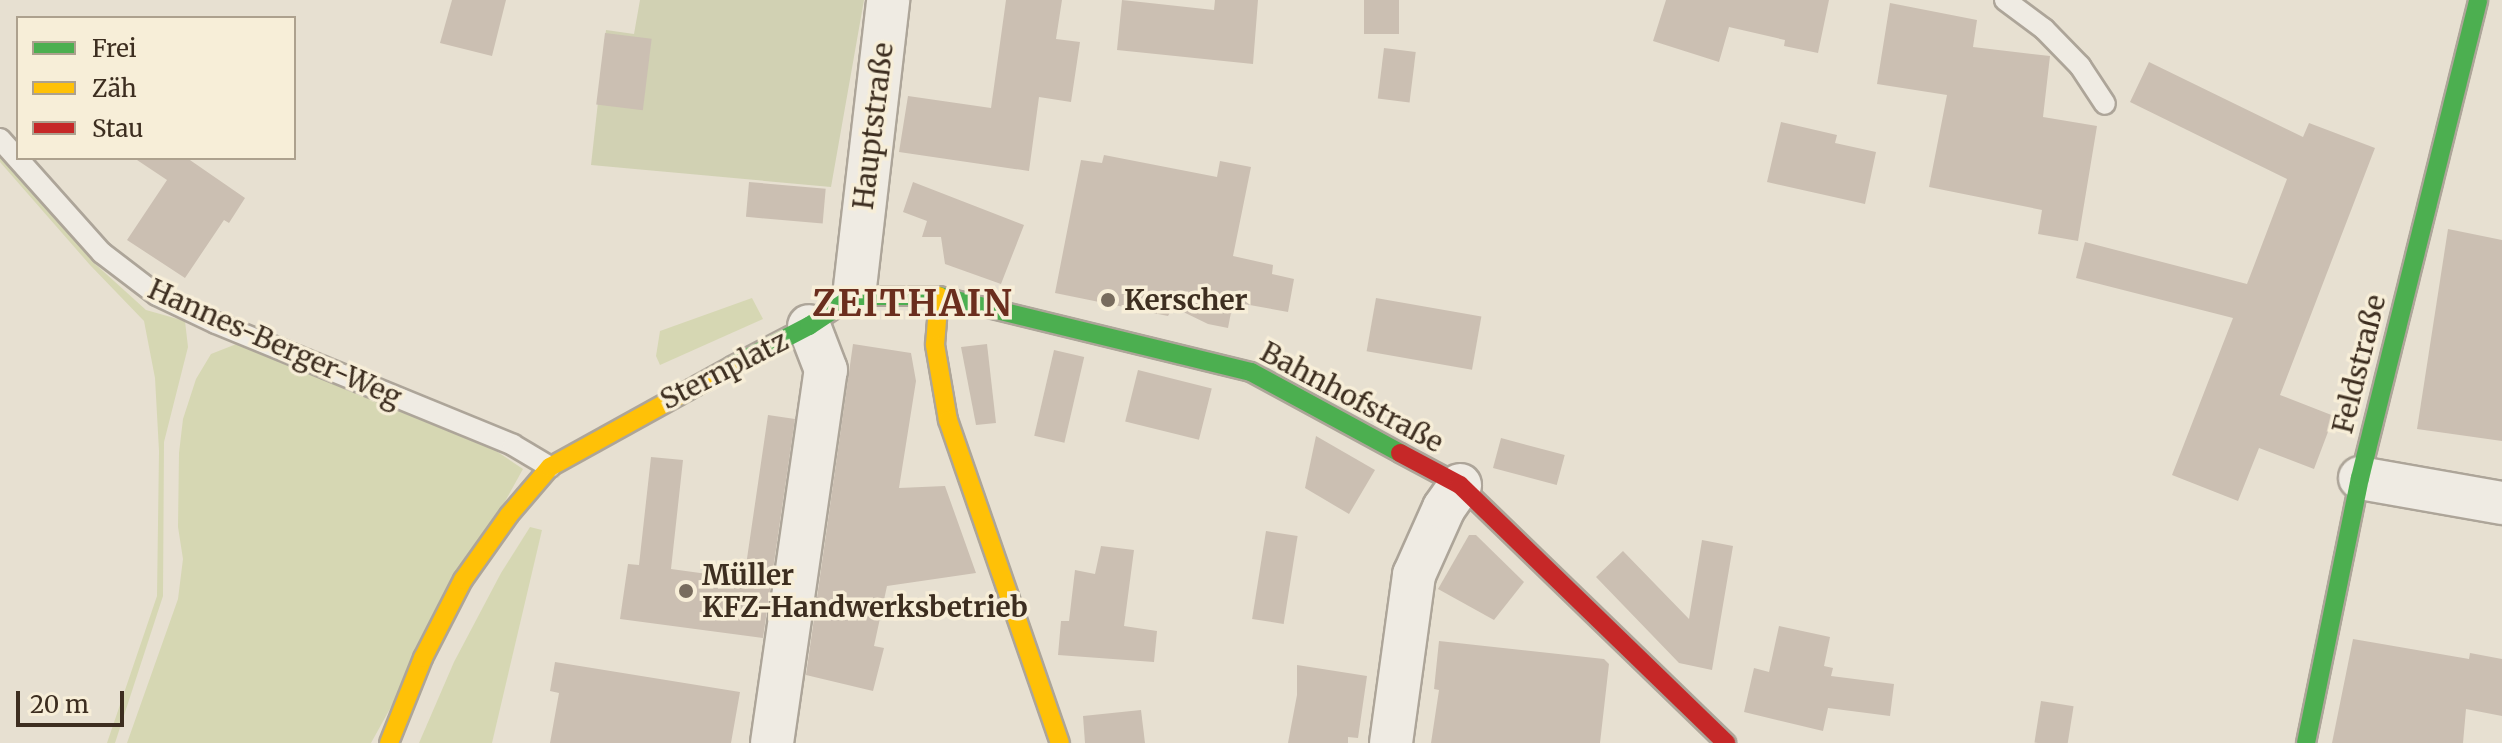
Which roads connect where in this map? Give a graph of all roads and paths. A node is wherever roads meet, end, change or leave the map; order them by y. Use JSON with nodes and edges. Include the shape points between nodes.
{"nodes":[{"id":1,"x":888,"y":0,"type":"edge"},
{"id":2,"x":2005,"y":0,"type":"edge"},
{"id":3,"x":2478,"y":0,"type":"edge"},
{"id":4,"x":2105,"y":104,"type":"dead end"},
{"id":5,"x":0,"y":139,"type":"edge"},
{"id":6,"x":16,"y":157,"type":"edge"},
{"id":7,"x":19,"y":160,"type":"edge"},
{"id":8,"x":854,"y":296,"type":"junction"},
{"id":9,"x":939,"y":296,"type":"junction"},
{"id":10,"x":809,"y":326,"type":"junction"},
{"id":11,"x":550,"y":467,"type":"junction"},
{"id":12,"x":2360,"y":478,"type":"junction"},
{"id":13,"x":1460,"y":485,"type":"junction"},
{"id":14,"x":2502,"y":503,"type":"edge"},
{"id":15,"x":389,"y":743,"type":"edge"},
{"id":16,"x":772,"y":743,"type":"edge"},
{"id":17,"x":1060,"y":743,"type":"edge"},
{"id":18,"x":1391,"y":743,"type":"edge"},
{"id":19,"x":1726,"y":743,"type":"edge"},
{"id":20,"x":2306,"y":743,"type":"edge"}],
"edges":[{"from":1,"to":8,"type":"street","name":"Hauptstraße"},
{"from":2,"to":4,"type":"lane","via":[[2080,66]]},
{"from":3,"to":12,"type":"street","name":"Feldstraße"},
{"from":5,"to":6,"type":"lane","name":"Hannes-Berger-Weg"},
{"from":7,"to":11,"type":"lane","name":"Hannes-Berger-Weg","via":[[102,253],[157,295],[513,445]]},
{"from":8,"to":9,"type":"street","name":"Bahnhofstraße"},
{"from":8,"to":10,"type":"street","name":"Sternplatz"},
{"from":9,"to":13,"type":"street","name":"Bahnhofstraße","via":[[1251,372]]},
{"from":9,"to":17,"type":"street","via":[[935,345],[948,420]]},
{"from":10,"to":11,"type":"street","name":"Sternplatz"},
{"from":10,"to":16,"type":"street","via":[[826,370]]},
{"from":11,"to":15,"type":"street","name":"Sternplatz","via":[[463,580],[423,658]]},
{"from":12,"to":14,"type":"street"},
{"from":12,"to":20,"type":"street","name":"Feldstraße"},
{"from":13,"to":18,"type":"street","via":[[1414,575]]},
{"from":13,"to":19,"type":"street","name":"Bahnhofstraße"}]}
